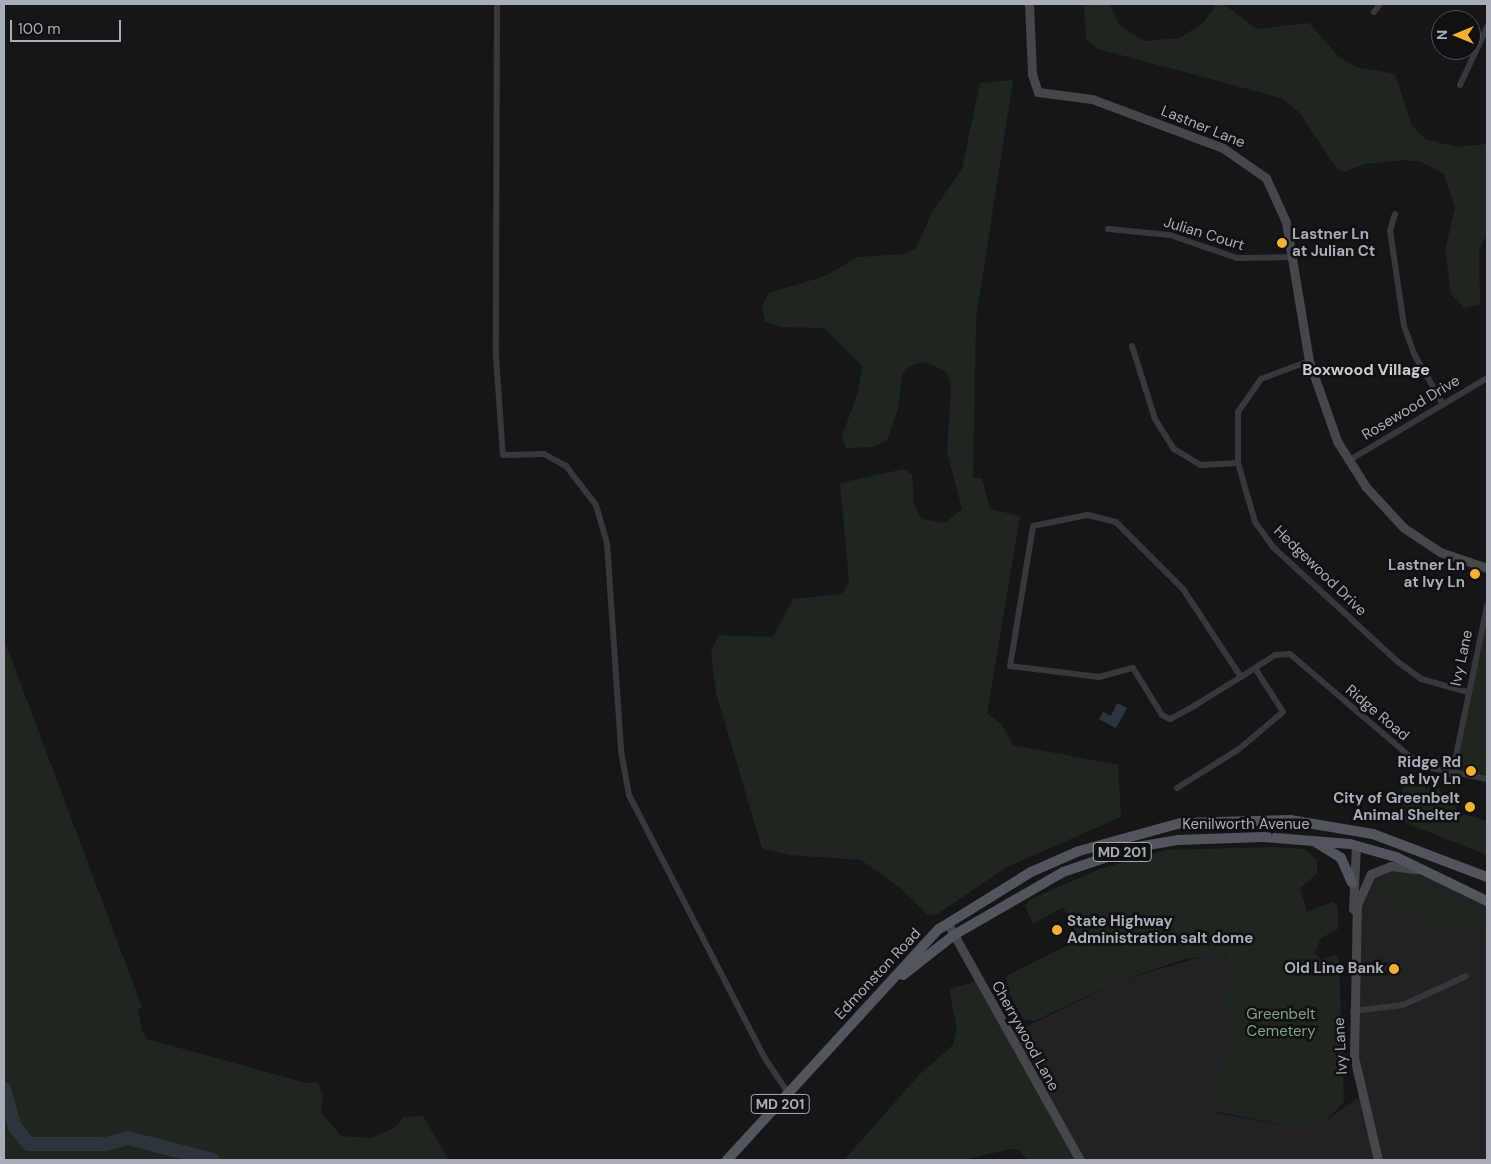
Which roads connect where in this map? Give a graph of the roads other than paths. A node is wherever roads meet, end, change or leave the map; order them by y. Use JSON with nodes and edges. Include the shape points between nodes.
{"nodes":[{"id":1,"x":496,"y":4,"type":"edge"},
{"id":2,"x":1029,"y":4,"type":"edge"},
{"id":3,"x":1380,"y":4,"type":"edge"},
{"id":4,"x":1374,"y":12,"type":"dead end"},
{"id":5,"x":1487,"y":27,"type":"edge"},
{"id":6,"x":1460,"y":85,"type":"dead end"},
{"id":7,"x":1395,"y":214,"type":"dead end"},
{"id":8,"x":1108,"y":229,"type":"dead end"},
{"id":9,"x":1292,"y":256,"type":"junction"},
{"id":10,"x":1132,"y":346,"type":"dead end"},
{"id":11,"x":1308,"y":361,"type":"junction"},
{"id":12,"x":1487,"y":378,"type":"edge"},
{"id":13,"x":1443,"y":404,"type":"junction"},
{"id":14,"x":1348,"y":460,"type":"junction"},
{"id":15,"x":1238,"y":464,"type":"junction"},
{"id":16,"x":1487,"y":568,"type":"edge"},
{"id":17,"x":1487,"y":606,"type":"edge"},
{"id":18,"x":1255,"y":668,"type":"junction"},
{"id":19,"x":1240,"y":677,"type":"junction"},
{"id":20,"x":1468,"y":692,"type":"junction"},
{"id":21,"x":1452,"y":775,"type":"junction"},
{"id":22,"x":1487,"y":779,"type":"edge"},
{"id":23,"x":1177,"y":788,"type":"dead end"},
{"id":24,"x":1309,"y":840,"type":"junction"},
{"id":25,"x":1391,"y":840,"type":"junction"},
{"id":26,"x":1356,"y":846,"type":"junction"},
{"id":27,"x":1425,"y":871,"type":"junction"},
{"id":28,"x":1487,"y":877,"type":"edge"},
{"id":29,"x":1352,"y":883,"type":"junction"},
{"id":30,"x":1487,"y":901,"type":"edge"},
{"id":31,"x":948,"y":924,"type":"junction"},
{"id":32,"x":1355,"y":927,"type":"junction"},
{"id":33,"x":954,"y":935,"type":"junction"},
{"id":34,"x":1466,"y":976,"type":"dead end"},
{"id":35,"x":1353,"y":1011,"type":"junction"},
{"id":36,"x":832,"y":1046,"type":"junction"},
{"id":37,"x":789,"y":1094,"type":"junction"},
{"id":38,"x":727,"y":1160,"type":"edge"},
{"id":39,"x":1080,"y":1160,"type":"edge"},
{"id":40,"x":1378,"y":1160,"type":"edge"}],
"edges":[{"from":1,"to":37,"type":"street","via":[[496,356],[504,455],[544,454],[566,466],[596,505],[607,543],[621,751],[629,795],[764,1057]]},
{"from":2,"to":9,"type":"street","name":"Lastner Lane","via":[[1032,74],[1038,92],[1092,99],[1241,156],[1273,188]]},
{"from":3,"to":4,"type":"street"},
{"from":5,"to":6,"type":"street"},
{"from":7,"to":13,"type":"street","via":[[1390,230],[1404,326],[1414,354]]},
{"from":8,"to":9,"type":"street","name":"Julian Court","via":[[1170,235],[1237,258]]},
{"from":9,"to":11,"type":"street","name":"Lastner Lane"},
{"from":10,"to":15,"type":"street","via":[[1154,419],[1174,449],[1202,465]]},
{"from":11,"to":14,"type":"street","name":"Lastner Lane","via":[[1324,411]]},
{"from":11,"to":15,"type":"street","name":"Hedgewood Drive","via":[[1276,370],[1248,392],[1236,421]]},
{"from":12,"to":13,"type":"street","name":"Rosewood Drive"},
{"from":13,"to":14,"type":"street","name":"Rosewood Drive"},
{"from":14,"to":16,"type":"street","name":"Lastner Lane","via":[[1382,507],[1409,532],[1451,557]]},
{"from":15,"to":20,"type":"street","name":"Hedgewood Drive","via":[[1247,505],[1274,548],[1411,672]]},
{"from":17,"to":20,"type":"street","name":"Ivy Lane"},
{"from":18,"to":19,"type":"street"},
{"from":18,"to":21,"type":"street","name":"Ridge Road","via":[[1275,655],[1290,654],[1409,758]]},
{"from":18,"to":23,"type":"street","via":[[1284,712],[1239,749]]},
{"from":19,"to":19,"type":"street","via":[[1183,589],[1116,522],[1087,515],[1033,526],[1010,666],[1099,677],[1133,668],[1162,715],[1170,719]]},
{"from":20,"to":21,"type":"street","name":"Ivy Lane"},
{"from":21,"to":22,"type":"street","name":"Ridge Road"},
{"from":24,"to":26,"type":"main road","name":"Kenilworth Avenue","number":"MD 201"},
{"from":24,"to":29,"type":"main road","via":[[1341,858]]},
{"from":24,"to":33,"type":"main road","name":"Kenilworth Avenue","number":"MD 201","via":[[1211,837],[1137,848],[1063,872]]},
{"from":25,"to":26,"type":"main road","via":[[1367,840]]},
{"from":25,"to":28,"type":"main road","name":"Kenilworth Avenue","number":"MD 201"},
{"from":25,"to":31,"type":"main road","name":"Kenilworth Avenue","number":"MD 201","via":[[1338,825],[1290,820],[1181,823],[1113,839],[1062,858]]},
{"from":26,"to":27,"type":"main road","name":"Kenilworth Avenue","number":"MD 201"},
{"from":26,"to":29,"type":"street","name":"Ivy Lane"},
{"from":27,"to":30,"type":"main road","name":"Kenilworth Avenue","number":"MD 201"},
{"from":27,"to":32,"type":"street","name":"Ivy Lane","via":[[1391,866],[1372,874],[1360,894]]},
{"from":29,"to":32,"type":"street","name":"Ivy Lane"},
{"from":31,"to":33,"type":"street","name":"Cherrywood Lane"},
{"from":31,"to":36,"type":"main road","name":"Edmonston Road","number":"MD 201","via":[[918,950]]},
{"from":32,"to":35,"type":"street","name":"Ivy Lane"},
{"from":33,"to":36,"type":"main road","name":"Edmonston Road","number":"MD 201","via":[[921,958]]},
{"from":33,"to":39,"type":"street","name":"Cherrywood Lane"},
{"from":34,"to":35,"type":"street","via":[[1403,1005]]},
{"from":35,"to":40,"type":"street","name":"Ivy Lane","via":[[1357,1084]]},
{"from":36,"to":37,"type":"main road","name":"Edmonston Road","number":"MD 201"},
{"from":37,"to":38,"type":"main road","name":"Edmonston Road","number":"MD 201"}]}
